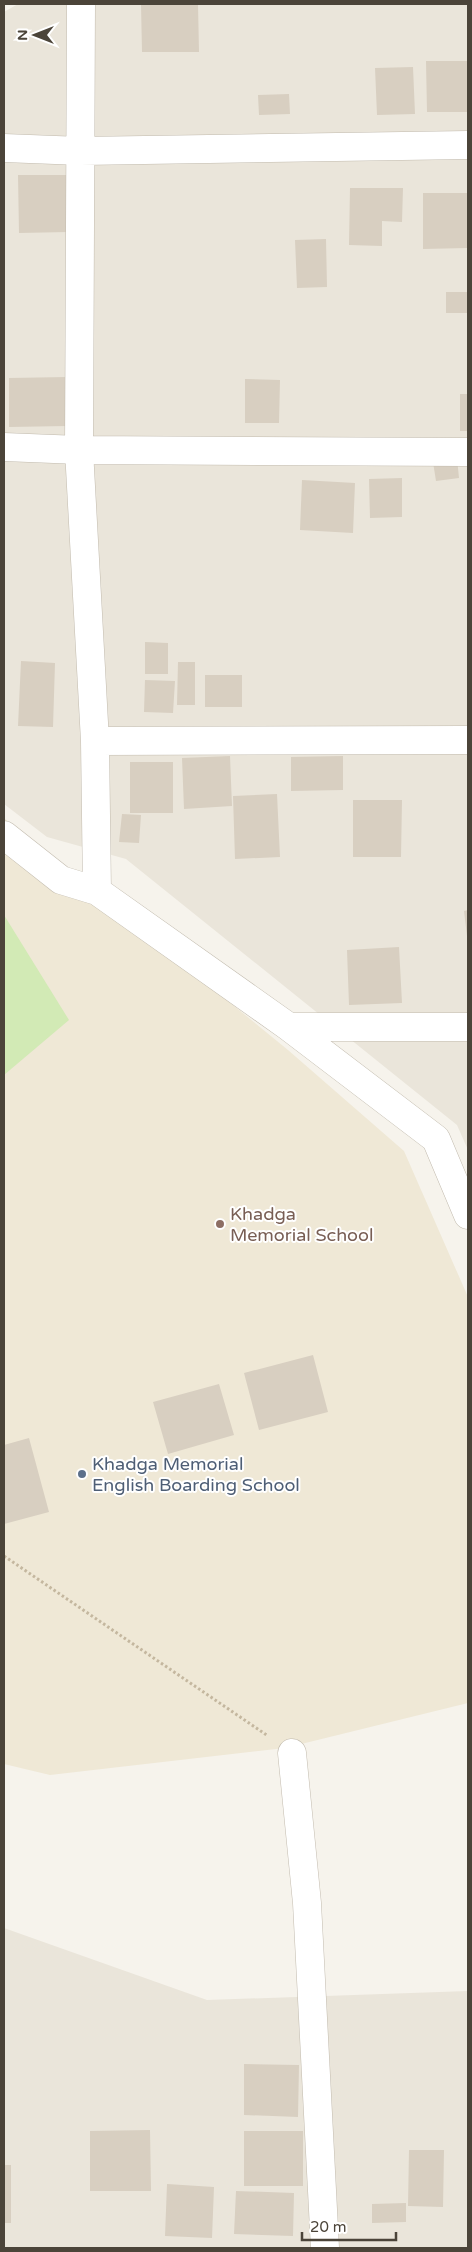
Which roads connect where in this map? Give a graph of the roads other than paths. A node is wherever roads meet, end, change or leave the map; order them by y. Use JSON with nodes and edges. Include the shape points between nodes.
{"nodes":[{"id":1,"x":81,"y":4,"type":"edge"},
{"id":2,"x":468,"y":145,"type":"edge"},
{"id":3,"x":4,"y":148,"type":"edge"},
{"id":4,"x":82,"y":151,"type":"junction"},
{"id":5,"x":4,"y":447,"type":"edge"},
{"id":6,"x":79,"y":450,"type":"junction"},
{"id":7,"x":468,"y":452,"type":"edge"},
{"id":8,"x":468,"y":740,"type":"edge"},
{"id":9,"x":95,"y":742,"type":"junction"},
{"id":10,"x":4,"y":835,"type":"edge"},
{"id":11,"x":97,"y":891,"type":"junction"},
{"id":12,"x":289,"y":1027,"type":"junction"},
{"id":13,"x":468,"y":1027,"type":"edge"},
{"id":14,"x":468,"y":1215,"type":"edge"},
{"id":15,"x":292,"y":1753,"type":"road end"},
{"id":16,"x":325,"y":2248,"type":"edge"}],
"edges":[{"from":1,"to":4,"type":"street"},
{"from":2,"to":4,"type":"street"},
{"from":3,"to":4,"type":"street"},
{"from":4,"to":6,"type":"street"},
{"from":5,"to":6,"type":"street"},
{"from":6,"to":7,"type":"street"},
{"from":6,"to":9,"type":"street"},
{"from":8,"to":9,"type":"street"},
{"from":9,"to":11,"type":"street"},
{"from":10,"to":11,"type":"street","via":[[61,880]]},
{"from":11,"to":12,"type":"street"},
{"from":12,"to":13,"type":"street"},
{"from":12,"to":14,"type":"street","via":[[436,1139]]},
{"from":15,"to":16,"type":"street","via":[[307,1903]]}]}
